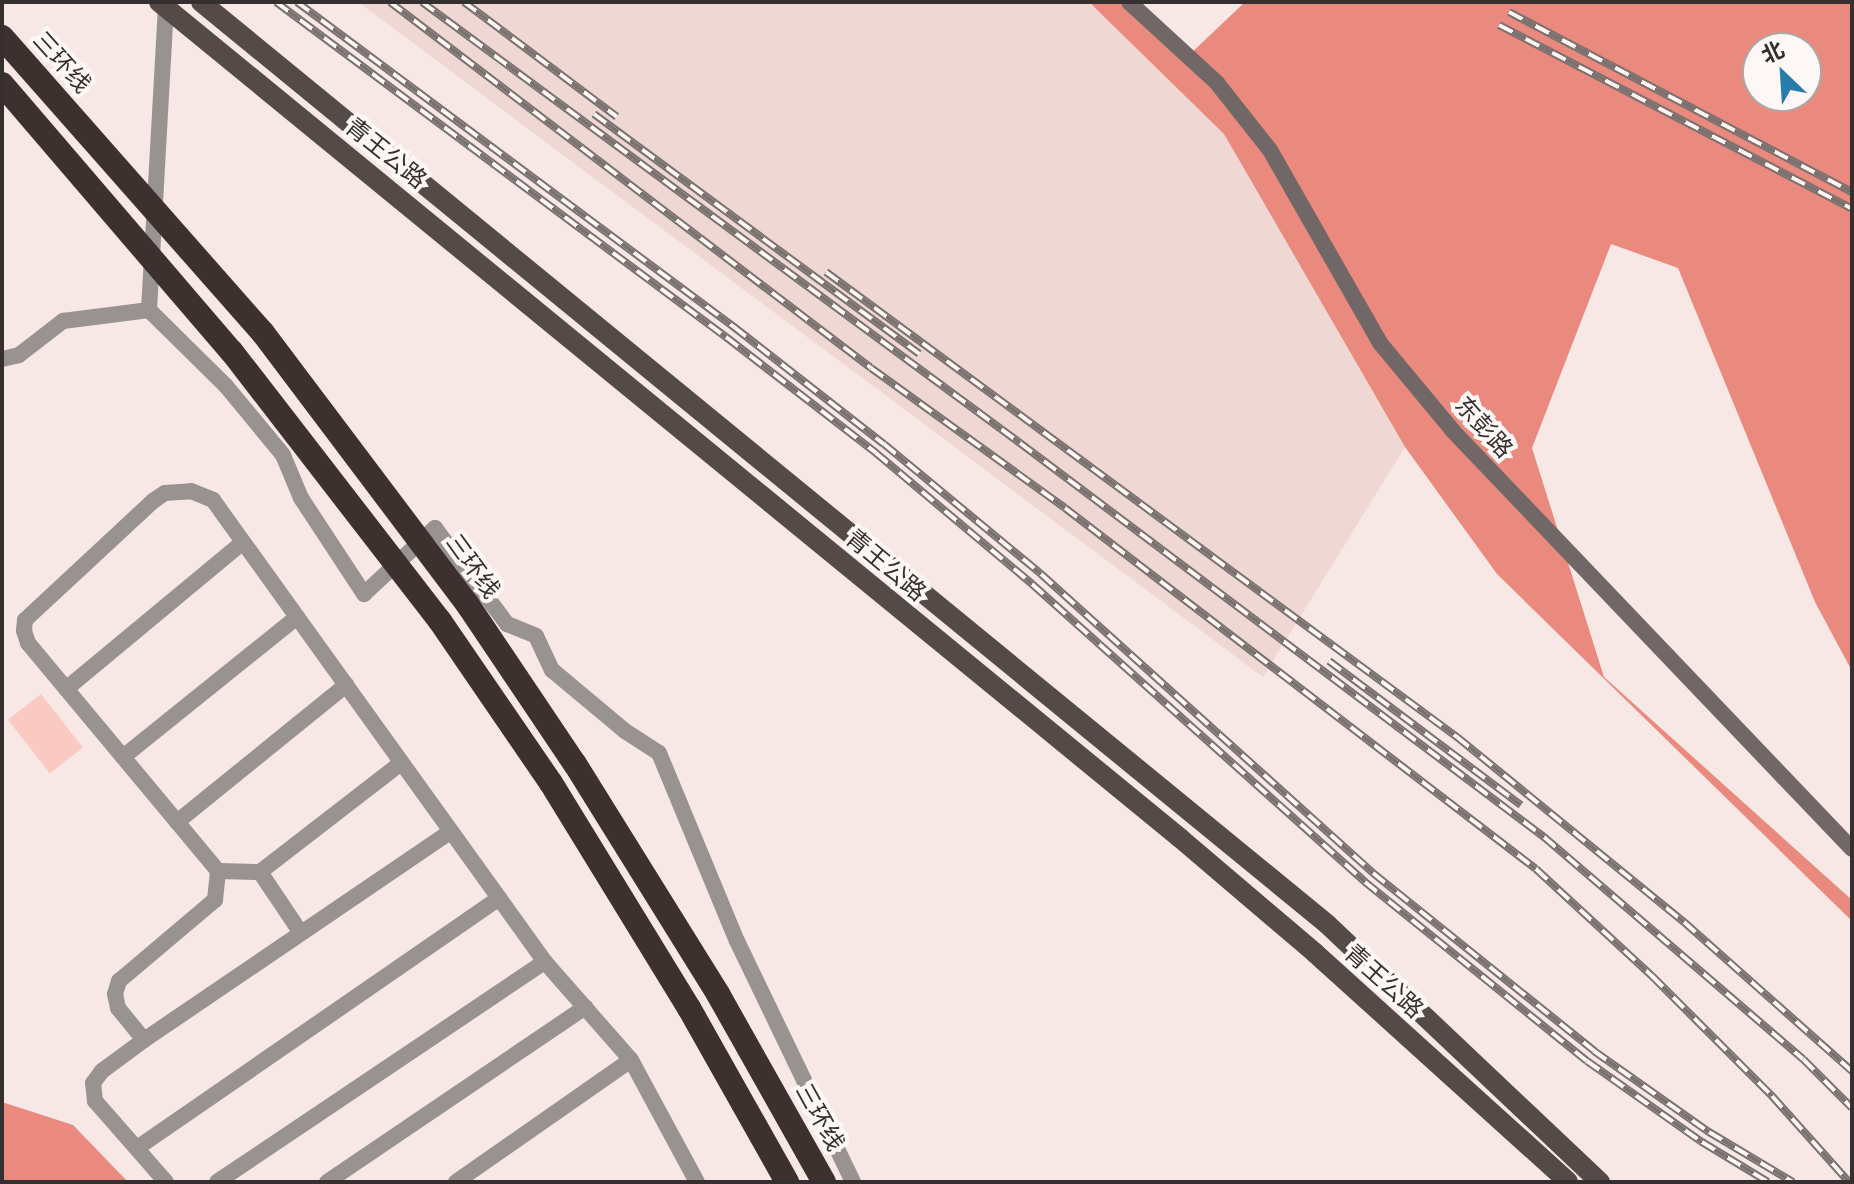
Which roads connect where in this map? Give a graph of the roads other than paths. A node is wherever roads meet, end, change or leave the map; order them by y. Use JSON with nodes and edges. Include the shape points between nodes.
{"nodes":[{"id":1,"x":201,"y":2,"type":"edge"},
{"id":2,"x":1129,"y":2,"type":"edge"},
{"id":3,"x":162,"y":5,"type":"edge"},
{"id":4,"x":2,"y":37,"type":"edge"},
{"id":5,"x":2,"y":84,"type":"edge"},
{"id":6,"x":149,"y":310,"type":"junction"},
{"id":7,"x":2,"y":359,"type":"edge"},
{"id":8,"x":243,"y":542,"type":"junction"},
{"id":9,"x":297,"y":617,"type":"junction"},
{"id":10,"x":346,"y":685,"type":"junction"},
{"id":11,"x":66,"y":689,"type":"junction"},
{"id":12,"x":123,"y":757,"type":"junction"},
{"id":13,"x":401,"y":763,"type":"junction"},
{"id":14,"x":177,"y":822,"type":"junction"},
{"id":15,"x":451,"y":831,"type":"junction"},
{"id":16,"x":1852,"y":849,"type":"edge"},
{"id":17,"x":218,"y":871,"type":"junction"},
{"id":18,"x":260,"y":872,"type":"junction"},
{"id":19,"x":499,"y":898,"type":"junction"},
{"id":20,"x":301,"y":933,"type":"junction"},
{"id":21,"x":545,"y":962,"type":"junction"},
{"id":22,"x":585,"y":1007,"type":"junction"},
{"id":23,"x":144,"y":1040,"type":"junction"},
{"id":24,"x":631,"y":1060,"type":"junction"},
{"id":25,"x":137,"y":1148,"type":"junction"},
{"id":26,"x":166,"y":1182,"type":"edge"},
{"id":27,"x":217,"y":1182,"type":"edge"},
{"id":28,"x":327,"y":1182,"type":"edge"},
{"id":29,"x":456,"y":1182,"type":"edge"},
{"id":30,"x":697,"y":1182,"type":"edge"},
{"id":31,"x":787,"y":1182,"type":"edge"},
{"id":32,"x":824,"y":1182,"type":"edge"},
{"id":33,"x":853,"y":1182,"type":"edge"},
{"id":34,"x":1568,"y":1182,"type":"edge"},
{"id":35,"x":1600,"y":1182,"type":"edge"}],
"edges":[{"from":1,"to":35,"type":"main road","name":"青王公路","via":[[1327,924]]},
{"from":2,"to":16,"type":"street","name":"东彭路","via":[[1217,83],[1270,150],[1380,343],[1453,431]]},
{"from":3,"to":6,"type":"street"},
{"from":3,"to":34,"type":"main road","name":"青王公路","via":[[1180,838]]},
{"from":4,"to":32,"type":"highway","name":"三环线","bridge":true,"via":[[263,333],[468,605],[575,764],[718,994]]},
{"from":5,"to":31,"type":"highway","bridge":true,"via":[[232,352],[440,621],[551,783],[689,1008]]},
{"from":6,"to":7,"type":"street","via":[[63,321],[19,355]]},
{"from":6,"to":33,"type":"street","via":[[226,386],[283,455],[301,498],[364,594],[435,528],[507,624],[536,636],[552,670],[659,753],[737,941]]},
{"from":8,"to":9,"type":"street"},
{"from":8,"to":11,"type":"street"},
{"from":8,"to":11,"type":"street","via":[[213,500],[191,491],[165,493],[153,501],[25,620],[28,643]]},
{"from":9,"to":10,"type":"street"},
{"from":9,"to":12,"type":"street"},
{"from":10,"to":13,"type":"street"},
{"from":10,"to":14,"type":"street"},
{"from":11,"to":12,"type":"street"},
{"from":12,"to":14,"type":"street"},
{"from":13,"to":15,"type":"street"},
{"from":13,"to":18,"type":"street"},
{"from":14,"to":17,"type":"street"},
{"from":15,"to":19,"type":"street"},
{"from":15,"to":20,"type":"street"},
{"from":17,"to":18,"type":"street"},
{"from":17,"to":23,"type":"street","via":[[215,900],[119,981],[118,1008]]},
{"from":18,"to":20,"type":"street"},
{"from":19,"to":21,"type":"street"},
{"from":19,"to":25,"type":"street"},
{"from":20,"to":23,"type":"street"},
{"from":21,"to":22,"type":"street"},
{"from":21,"to":27,"type":"street"},
{"from":22,"to":24,"type":"street"},
{"from":22,"to":28,"type":"street"},
{"from":23,"to":25,"type":"street","via":[[93,1083],[95,1101]]},
{"from":24,"to":29,"type":"street"},
{"from":24,"to":30,"type":"street"},
{"from":25,"to":26,"type":"street"}]}
